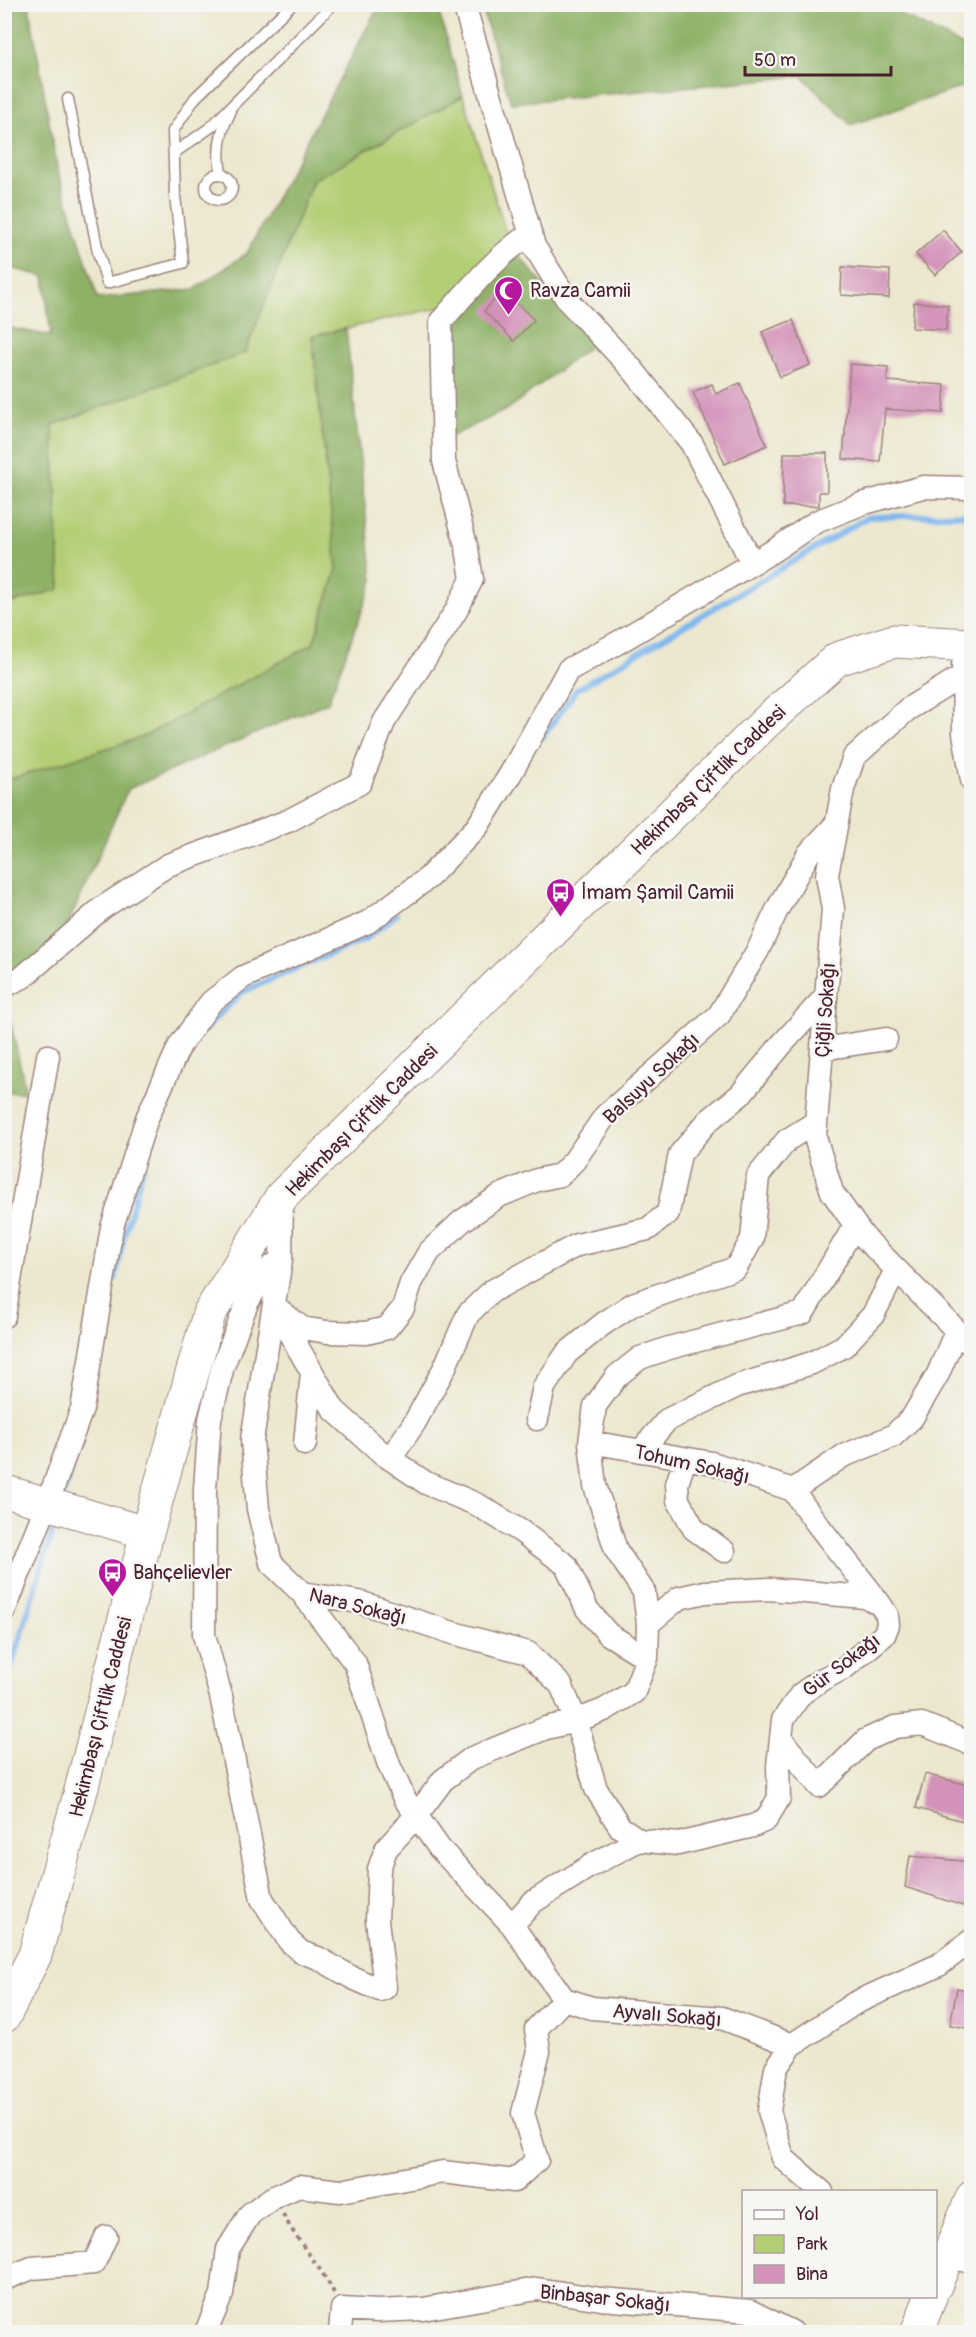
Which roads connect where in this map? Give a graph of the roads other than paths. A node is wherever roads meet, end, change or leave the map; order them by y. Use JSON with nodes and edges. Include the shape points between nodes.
{"nodes":[{"id":1,"x":292,"y":4,"type":"edge"},
{"id":2,"x":333,"y":4,"type":"edge"},
{"id":3,"x":464,"y":4,"type":"edge"},
{"id":4,"x":238,"y":98,"type":"junction"},
{"id":5,"x":68,"y":99,"type":"dead end"},
{"id":6,"x":174,"y":153,"type":"junction"},
{"id":7,"x":221,"y":173,"type":"dead end"},
{"id":8,"x":530,"y":234,"type":"junction"},
{"id":9,"x":972,"y":488,"type":"edge"},
{"id":10,"x":752,"y":563,"type":"junction"},
{"id":11,"x":966,"y":656,"type":"edge"},
{"id":12,"x":969,"y":745,"type":"edge"},
{"id":13,"x":972,"y":780,"type":"edge"},
{"id":14,"x":836,"y":824,"type":"junction"},
{"id":15,"x":4,"y":986,"type":"edge"},
{"id":16,"x":826,"y":996,"type":"junction"},
{"id":17,"x":886,"y":1040,"type":"dead end"},
{"id":18,"x":822,"y":1049,"type":"junction"},
{"id":19,"x":48,"y":1056,"type":"dead end"},
{"id":20,"x":816,"y":1122,"type":"junction"},
{"id":21,"x":282,"y":1196,"type":"junction"},
{"id":22,"x":855,"y":1225,"type":"junction"},
{"id":23,"x":281,"y":1260,"type":"junction"},
{"id":24,"x":896,"y":1270,"type":"junction"},
{"id":25,"x":274,"y":1306,"type":"junction"},
{"id":26,"x":4,"y":1316,"type":"edge"},
{"id":27,"x":964,"y":1338,"type":"edge"},
{"id":28,"x":312,"y":1372,"type":"junction"},
{"id":29,"x":537,"y":1419,"type":"dead end"},
{"id":30,"x":590,"y":1442,"type":"junction"},
{"id":31,"x":305,"y":1444,"type":"dead end"},
{"id":32,"x":641,"y":1451,"type":"junction"},
{"id":33,"x":390,"y":1459,"type":"junction"},
{"id":34,"x":685,"y":1459,"type":"junction"},
{"id":35,"x":793,"y":1490,"type":"junction"},
{"id":36,"x":4,"y":1491,"type":"edge"},
{"id":37,"x":58,"y":1507,"type":"junction"},
{"id":38,"x":147,"y":1533,"type":"junction"},
{"id":39,"x":724,"y":1551,"type":"dead end"},
{"id":40,"x":302,"y":1593,"type":"junction"},
{"id":41,"x":880,"y":1604,"type":"junction"},
{"id":42,"x":4,"y":1611,"type":"edge"},
{"id":43,"x":648,"y":1624,"type":"junction"},
{"id":44,"x":647,"y":1658,"type":"junction"},
{"id":45,"x":576,"y":1721,"type":"junction"},
{"id":46,"x":781,"y":1738,"type":"junction"},
{"id":47,"x":972,"y":1744,"type":"edge"},
{"id":48,"x":416,"y":1816,"type":"junction"},
{"id":49,"x":639,"y":1840,"type":"junction"},
{"id":50,"x":512,"y":1926,"type":"junction"},
{"id":51,"x":972,"y":1940,"type":"edge"},
{"id":52,"x":564,"y":1999,"type":"junction"},
{"id":53,"x":4,"y":2016,"type":"edge"},
{"id":54,"x":792,"y":2045,"type":"junction"},
{"id":55,"x":820,"y":2190,"type":"edge"},
{"id":56,"x":972,"y":2198,"type":"edge"},
{"id":57,"x":106,"y":2237,"type":"dead end"},
{"id":58,"x":959,"y":2260,"type":"edge"},
{"id":59,"x":4,"y":2279,"type":"edge"},
{"id":60,"x":937,"y":2287,"type":"edge"},
{"id":61,"x":929,"y":2298,"type":"edge"},
{"id":62,"x":206,"y":2332,"type":"edge"},
{"id":63,"x":340,"y":2332,"type":"edge"},
{"id":64,"x":792,"y":2332,"type":"edge"},
{"id":65,"x":916,"y":2332,"type":"edge"}],
"edges":[{"from":1,"to":6,"type":"lane","via":[[195,98],[173,131]]},
{"from":2,"to":4,"type":"lane"},
{"from":3,"to":8,"type":"street"},
{"from":4,"to":6,"type":"lane","via":[[211,127]]},
{"from":4,"to":7,"type":"lane","via":[[221,129]]},
{"from":5,"to":6,"type":"lane","via":[[107,283],[183,262]]},
{"from":8,"to":10,"type":"street","via":[[568,302],[633,370],[692,444]]},
{"from":8,"to":15,"type":"street","via":[[488,268],[441,321],[444,461],[472,579],[456,611],[384,722],[360,783],[288,821],[168,865],[102,908],[23,977]]},
{"from":9,"to":10,"type":"street","via":[[922,487],[861,504],[816,522]]},
{"from":10,"to":37,"type":"street","via":[[568,669],[477,827],[428,878],[368,922],[243,977],[211,1002],[180,1045],[147,1118],[112,1227],[82,1409]]},
{"from":11,"to":12,"type":"street"},
{"from":11,"to":14,"type":"street","name":"Çiğli Sokağı","via":[[854,757]]},
{"from":11,"to":21,"type":"main road","name":"Hekimbaşı Çiftlik Caddesi","via":[[894,641],[837,659],[766,722]]},
{"from":12,"to":13,"type":"street"},
{"from":14,"to":16,"type":"street","name":"Çiğli Sokağı","via":[[827,874],[833,909]]},
{"from":14,"to":25,"type":"street","name":"Balsuyu Sokağı","via":[[809,853],[719,1015],[605,1116],[560,1175],[499,1196],[462,1221],[429,1252],[411,1283],[403,1308],[387,1328],[366,1333],[302,1328]]},
{"from":16,"to":18,"type":"street","name":"Çiğli Sokağı"},
{"from":16,"to":33,"type":"street","via":[[740,1095],[708,1121],[680,1154],[668,1213],[648,1229],[577,1245],[492,1291],[468,1314],[444,1369]]},
{"from":17,"to":18,"type":"street"},
{"from":18,"to":20,"type":"street","name":"Çiğli Sokağı"},
{"from":19,"to":26,"type":"street"},
{"from":20,"to":22,"type":"street","name":"Çiğli Sokağı","via":[[815,1137],[832,1192]]},
{"from":20,"to":29,"type":"street","via":[[787,1140],[758,1176],[752,1239],[736,1268],[633,1304],[603,1324],[567,1353],[544,1387]]},
{"from":21,"to":23,"type":"street","name":"Nara Sokağı"},
{"from":21,"to":38,"type":"main road","name":"Hekimbaşı Çiftlik Caddesi","via":[[209,1314]]},
{"from":22,"to":24,"type":"street","name":"Çiğli Sokağı"},
{"from":22,"to":30,"type":"street","via":[[803,1313],[639,1358],[617,1376],[595,1406]]},
{"from":23,"to":25,"type":"street","name":"Nara Sokağı"},
{"from":23,"to":48,"type":"street","via":[[267,1270],[247,1303],[223,1366],[210,1419],[205,1490],[204,1635],[221,1696],[262,1899],[289,1941],[301,1952],[351,1977],[380,1990],[385,1988],[377,1920],[379,1869],[386,1849]]},
{"from":24,"to":27,"type":"street","name":"Çiğli Sokağı"},
{"from":24,"to":32,"type":"street","via":[[873,1315],[844,1346],[812,1363],[737,1386],[667,1420]]},
{"from":25,"to":28,"type":"street"},
{"from":25,"to":40,"type":"street","name":"Nara Sokağı","via":[[252,1440],[258,1509],[271,1563]]},
{"from":27,"to":35,"type":"street","via":[[912,1418],[893,1436],[843,1456]]},
{"from":28,"to":31,"type":"street"},
{"from":28,"to":33,"type":"street","via":[[334,1410]]},
{"from":30,"to":32,"type":"street","name":"Tohum Sokağı"},
{"from":30,"to":43,"type":"street","via":[[596,1486],[616,1550],[644,1592]]},
{"from":32,"to":34,"type":"street","name":"Tohum Sokağı"},
{"from":33,"to":44,"type":"street","via":[[426,1483],[487,1510],[566,1565],[587,1610],[608,1634]]},
{"from":34,"to":35,"type":"street","name":"Tohum Sokağı","via":[[712,1463]]},
{"from":34,"to":39,"type":"street","via":[[676,1484],[678,1500],[694,1529]]},
{"from":35,"to":41,"type":"street","via":[[818,1528]]},
{"from":36,"to":37,"type":"street"},
{"from":37,"to":38,"type":"street"},
{"from":37,"to":42,"type":"street"},
{"from":38,"to":53,"type":"main road","name":"Hekimbaşı Çiftlik Caddesi","via":[[35,1955]]},
{"from":40,"to":45,"type":"street","name":"Nara Sokağı","via":[[359,1602],[528,1653],[561,1685]]},
{"from":40,"to":48,"type":"street","via":[[355,1664],[389,1765]]},
{"from":41,"to":43,"type":"street","name":"Gür Sokağı","via":[[865,1597],[769,1589],[705,1592],[679,1598]]},
{"from":41,"to":46,"type":"street","name":"Gür Sokağı","via":[[887,1615],[884,1635],[844,1668],[801,1694],[783,1720]]},
{"from":43,"to":44,"type":"street"},
{"from":44,"to":45,"type":"street","via":[[634,1692]]},
{"from":45,"to":48,"type":"street","via":[[546,1728],[472,1758],[442,1780]]},
{"from":45,"to":49,"type":"street","name":"Nara Sokağı","via":[[596,1789],[620,1827]]},
{"from":46,"to":47,"type":"street","via":[[819,1786],[866,1740],[895,1727],[922,1724]]},
{"from":46,"to":49,"type":"street","name":"Gür Sokağı","via":[[779,1798],[766,1820],[678,1844]]},
{"from":48,"to":50,"type":"street","via":[[440,1849]]},
{"from":49,"to":50,"type":"street","via":[[533,1902]]},
{"from":50,"to":52,"type":"street"},
{"from":51,"to":54,"type":"street","via":[[939,1965],[855,2002]]},
{"from":52,"to":54,"type":"street","name":"Ayvalı Sokağı","via":[[592,2008],[722,2018]]},
{"from":52,"to":62,"type":"street","via":[[536,2029],[539,2051],[523,2113],[537,2160],[514,2181],[442,2172],[340,2191],[299,2186],[275,2197],[250,2214],[228,2249],[222,2294]]},
{"from":54,"to":55,"type":"street","via":[[776,2068],[769,2111],[783,2158]]},
{"from":56,"to":58,"type":"street"},
{"from":57,"to":59,"type":"street","via":[[94,2263],[32,2268]]},
{"from":58,"to":60,"type":"street"},
{"from":61,"to":65,"type":"street"},
{"from":63,"to":64,"type":"street","name":"Binbaşar Sokağı","via":[[342,2309],[423,2309],[537,2289],[602,2299],[750,2311]]}]}
